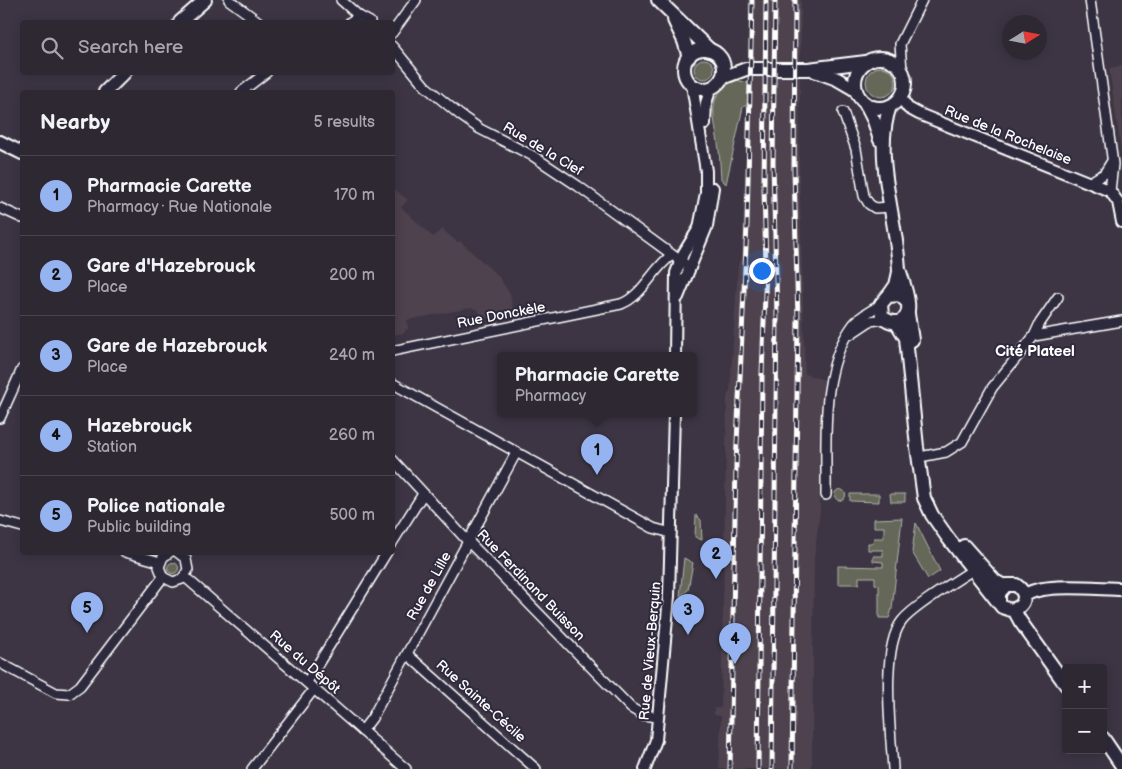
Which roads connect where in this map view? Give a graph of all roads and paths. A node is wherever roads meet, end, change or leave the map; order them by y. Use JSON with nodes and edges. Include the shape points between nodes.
{"nodes":[{"id":1,"x":205,"y":0,"type":"edge"},
{"id":2,"x":229,"y":0,"type":"edge"},
{"id":3,"x":341,"y":0,"type":"edge"},
{"id":4,"x":416,"y":0,"type":"edge"},
{"id":5,"x":658,"y":0,"type":"edge"},
{"id":6,"x":922,"y":0,"type":"edge"},
{"id":7,"x":1090,"y":0,"type":"edge"},
{"id":8,"x":670,"y":13,"type":"junction"},
{"id":9,"x":359,"y":16,"type":"junction"},
{"id":10,"x":182,"y":20,"type":"edge"},
{"id":11,"x":256,"y":20,"type":"edge"},
{"id":12,"x":353,"y":20,"type":"edge"},
{"id":13,"x":366,"y":20,"type":"edge"},
{"id":14,"x":395,"y":29,"type":"edge"},
{"id":15,"x":395,"y":50,"type":"edge"},
{"id":16,"x":714,"y":53,"type":"junction"},
{"id":17,"x":689,"y":57,"type":"junction"},
{"id":18,"x":866,"y":62,"type":"junction"},
{"id":19,"x":746,"y":69,"type":"junction"},
{"id":20,"x":808,"y":69,"type":"junction"},
{"id":21,"x":902,"y":70,"type":"junction"},
{"id":22,"x":123,"y":75,"type":"edge"},
{"id":23,"x":263,"y":75,"type":"edge"},
{"id":24,"x":722,"y":78,"type":"junction"},
{"id":25,"x":692,"y":85,"type":"junction"},
{"id":26,"x":711,"y":88,"type":"junction"},
{"id":27,"x":107,"y":90,"type":"edge"},
{"id":28,"x":243,"y":90,"type":"edge"},
{"id":29,"x":856,"y":90,"type":"junction"},
{"id":30,"x":900,"y":98,"type":"junction"},
{"id":31,"x":866,"y":103,"type":"junction"},
{"id":32,"x":890,"y":106,"type":"junction"},
{"id":33,"x":843,"y":112,"type":"dead end"},
{"id":34,"x":0,"y":142,"type":"edge"},
{"id":35,"x":20,"y":152,"type":"edge"},
{"id":36,"x":1112,"y":159,"type":"junction"},
{"id":37,"x":885,"y":160,"type":"junction"},
{"id":38,"x":1090,"y":182,"type":"junction"},
{"id":39,"x":1110,"y":190,"type":"junction"},
{"id":40,"x":891,"y":207,"type":"junction"},
{"id":41,"x":0,"y":208,"type":"edge"},
{"id":42,"x":20,"y":217,"type":"edge"},
{"id":43,"x":1122,"y":222,"type":"edge"},
{"id":44,"x":676,"y":258,"type":"junction"},
{"id":45,"x":899,"y":265,"type":"junction"},
{"id":46,"x":689,"y":267,"type":"junction"},
{"id":47,"x":1058,"y":297,"type":"dead end"},
{"id":48,"x":676,"y":300,"type":"junction"},
{"id":49,"x":885,"y":300,"type":"junction"},
{"id":50,"x":907,"y":308,"type":"junction"},
{"id":51,"x":890,"y":321,"type":"junction"},
{"id":52,"x":1122,"y":321,"type":"edge"},
{"id":53,"x":1034,"y":336,"type":"junction"},
{"id":54,"x":847,"y":337,"type":"junction"},
{"id":55,"x":395,"y":350,"type":"edge"},
{"id":56,"x":676,"y":352,"type":"edge"},
{"id":57,"x":20,"y":373,"type":"edge"},
{"id":58,"x":395,"y":385,"type":"edge"},
{"id":59,"x":674,"y":417,"type":"edge"},
{"id":60,"x":0,"y":418,"type":"edge"},
{"id":61,"x":516,"y":453,"type":"junction"},
{"id":62,"x":925,"y":456,"type":"junction"},
{"id":63,"x":395,"y":462,"type":"edge"},
{"id":64,"x":423,"y":494,"type":"junction"},
{"id":65,"x":826,"y":495,"type":"dead end"},
{"id":66,"x":0,"y":521,"type":"edge"},
{"id":67,"x":20,"y":526,"type":"edge"},
{"id":68,"x":671,"y":533,"type":"junction"},
{"id":69,"x":395,"y":538,"type":"edge"},
{"id":70,"x":469,"y":542,"type":"junction"},
{"id":71,"x":136,"y":555,"type":"edge"},
{"id":72,"x":167,"y":555,"type":"edge"},
{"id":73,"x":181,"y":555,"type":"edge"},
{"id":74,"x":385,"y":555,"type":"edge"},
{"id":75,"x":160,"y":562,"type":"junction"},
{"id":76,"x":974,"y":569,"type":"junction"},
{"id":77,"x":163,"y":577,"type":"junction"},
{"id":78,"x":185,"y":577,"type":"junction"},
{"id":79,"x":1004,"y":586,"type":"junction"},
{"id":80,"x":1122,"y":589,"type":"edge"},
{"id":81,"x":1021,"y":591,"type":"junction"},
{"id":82,"x":999,"y":602,"type":"junction"},
{"id":83,"x":1014,"y":610,"type":"junction"},
{"id":84,"x":406,"y":654,"type":"junction"},
{"id":85,"x":0,"y":663,"type":"edge"},
{"id":86,"x":1062,"y":679,"type":"edge"},
{"id":87,"x":307,"y":682,"type":"junction"},
{"id":88,"x":314,"y":689,"type":"junction"},
{"id":89,"x":658,"y":717,"type":"junction"},
{"id":90,"x":362,"y":731,"type":"junction"},
{"id":91,"x":1107,"y":744,"type":"edge"},
{"id":92,"x":1122,"y":766,"type":"edge"},
{"id":93,"x":252,"y":769,"type":"edge"},
{"id":94,"x":406,"y":769,"type":"edge"},
{"id":95,"x":536,"y":769,"type":"edge"},
{"id":96,"x":644,"y":769,"type":"edge"},
{"id":97,"x":892,"y":769,"type":"edge"}],
"edges":[{"from":1,"to":10,"type":"main road"},
{"from":2,"to":11,"type":"street"},
{"from":3,"to":9,"type":"street"},
{"from":4,"to":14,"type":"street"},
{"from":5,"to":8,"type":"main road"},
{"from":6,"to":21,"type":"street","via":[[900,44]]},
{"from":7,"to":36,"type":"street"},
{"from":8,"to":16,"type":"main road"},
{"from":8,"to":17,"type":"main road"},
{"from":9,"to":12,"type":"street"},
{"from":9,"to":13,"type":"street"},
{"from":15,"to":44,"type":"street","name":"Rue de la Clef","via":[[425,86],[460,115],[544,164]]},
{"from":16,"to":17,"type":"main road","via":[[698,50]]},
{"from":16,"to":19,"type":"main road"},
{"from":16,"to":24,"type":"main road","via":[[723,66]]},
{"from":17,"to":25,"type":"main road","via":[[684,72]]},
{"from":18,"to":20,"type":"main road"},
{"from":18,"to":21,"type":"main road","via":[[887,58]]},
{"from":18,"to":29,"type":"main road","via":[[857,73]]},
{"from":19,"to":20,"type":"main road"},
{"from":19,"to":24,"type":"main road"},
{"from":20,"to":29,"type":"main road","via":[[831,76]]},
{"from":21,"to":30,"type":"main road","via":[[906,84]]},
{"from":22,"to":27,"type":"main road"},
{"from":23,"to":28,"type":"street"},
{"from":24,"to":26,"type":"main road"},
{"from":25,"to":26,"type":"main road","via":[[700,89]]},
{"from":25,"to":44,"type":"street","via":[[706,193],[699,228]]},
{"from":26,"to":46,"type":"street","via":[[706,99],[705,118],[712,204],[706,231]]},
{"from":29,"to":31,"type":"main road"},
{"from":30,"to":32,"type":"main road"},
{"from":30,"to":38,"type":"street","name":"Rue de la Rochelaise","via":[[916,113]]},
{"from":31,"to":32,"type":"main road","via":[[878,108]]},
{"from":31,"to":37,"type":"main road","via":[[876,125]]},
{"from":32,"to":37,"type":"main road","via":[[884,126]]},
{"from":33,"to":40,"type":"street","via":[[854,143],[866,200],[875,208]]},
{"from":34,"to":35,"type":"main road"},
{"from":36,"to":38,"type":"street","via":[[1106,172]]},
{"from":36,"to":39,"type":"street"},
{"from":37,"to":40,"type":"main road"},
{"from":38,"to":39,"type":"street","name":"Rue de la Rochelaise"},
{"from":39,"to":43,"type":"street","via":[[1118,202]]},
{"from":40,"to":45,"type":"main road"},
{"from":41,"to":42,"type":"street"},
{"from":44,"to":46,"type":"street","name":"Rue de la Clef"},
{"from":44,"to":48,"type":"street"},
{"from":44,"to":55,"type":"street","name":"Rue Donckèle","via":[[662,263],[631,299],[615,306]]},
{"from":45,"to":49,"type":"main road","via":[[898,279]]},
{"from":45,"to":50,"type":"main road"},
{"from":46,"to":48,"type":"street"},
{"from":47,"to":53,"type":"street"},
{"from":48,"to":56,"type":"street"},
{"from":49,"to":50,"type":"main road","via":[[900,295]]},
{"from":49,"to":51,"type":"main road","via":[[881,312]]},
{"from":49,"to":54,"type":"street","via":[[858,320]]},
{"from":50,"to":51,"type":"main road","via":[[901,321]]},
{"from":50,"to":62,"type":"main road"},
{"from":51,"to":54,"type":"street","via":[[865,324]]},
{"from":51,"to":76,"type":"main road","via":[[906,338],[924,498],[935,519]]},
{"from":52,"to":53,"type":"street"},
{"from":53,"to":62,"type":"street","via":[[996,382],[962,442],[946,452]]},
{"from":54,"to":65,"type":"street","via":[[836,362],[829,396]]},
{"from":57,"to":60,"type":"street"},
{"from":58,"to":61,"type":"street"},
{"from":59,"to":68,"type":"street","name":"Rue de Vieux-Berquin"},
{"from":61,"to":68,"type":"street","via":[[653,528]]},
{"from":61,"to":70,"type":"street","name":"Rue de Lille"},
{"from":62,"to":79,"type":"main road","via":[[930,493],[940,516],[991,577]]},
{"from":63,"to":64,"type":"street","name":"Rue Ferdinand Buisson"},
{"from":64,"to":69,"type":"street"},
{"from":64,"to":70,"type":"street","name":"Rue Ferdinand Buisson"},
{"from":66,"to":67,"type":"street"},
{"from":68,"to":89,"type":"street","name":"Rue de Vieux-Berquin"},
{"from":70,"to":84,"type":"street","name":"Rue de Lille"},
{"from":70,"to":89,"type":"street","name":"Rue Ferdinand Buisson","via":[[631,708],[643,715]]},
{"from":71,"to":75,"type":"street"},
{"from":72,"to":75,"type":"street"},
{"from":73,"to":78,"type":"street","via":[[188,564]]},
{"from":74,"to":87,"type":"street"},
{"from":75,"to":77,"type":"street"},
{"from":76,"to":82,"type":"main road"},
{"from":76,"to":97,"type":"street","via":[[908,615],[894,634],[889,665]]},
{"from":77,"to":78,"type":"street","via":[[175,582]]},
{"from":77,"to":85,"type":"street","via":[[73,692],[56,693]]},
{"from":78,"to":87,"type":"street","name":"Rue du Dépôt"},
{"from":79,"to":81,"type":"main road","via":[[1010,584]]},
{"from":79,"to":82,"type":"main road","via":[[999,593]]},
{"from":80,"to":81,"type":"main road"},
{"from":81,"to":83,"type":"main road","via":[[1022,605]]},
{"from":82,"to":83,"type":"main road","via":[[1005,609]]},
{"from":83,"to":86,"type":"main road"},
{"from":84,"to":90,"type":"street","name":"Rue de Lille"},
{"from":84,"to":95,"type":"street","name":"Rue Sainte-Cécile"},
{"from":87,"to":88,"type":"street","name":"Rue du Dépôt"},
{"from":88,"to":90,"type":"street","name":"Rue du Dépôt"},
{"from":88,"to":93,"type":"street"},
{"from":89,"to":96,"type":"street","name":"Rue de Vieux-Berquin","via":[[654,746]]},
{"from":90,"to":94,"type":"street","name":"Rue du Dépôt"},
{"from":91,"to":92,"type":"main road"}]}
